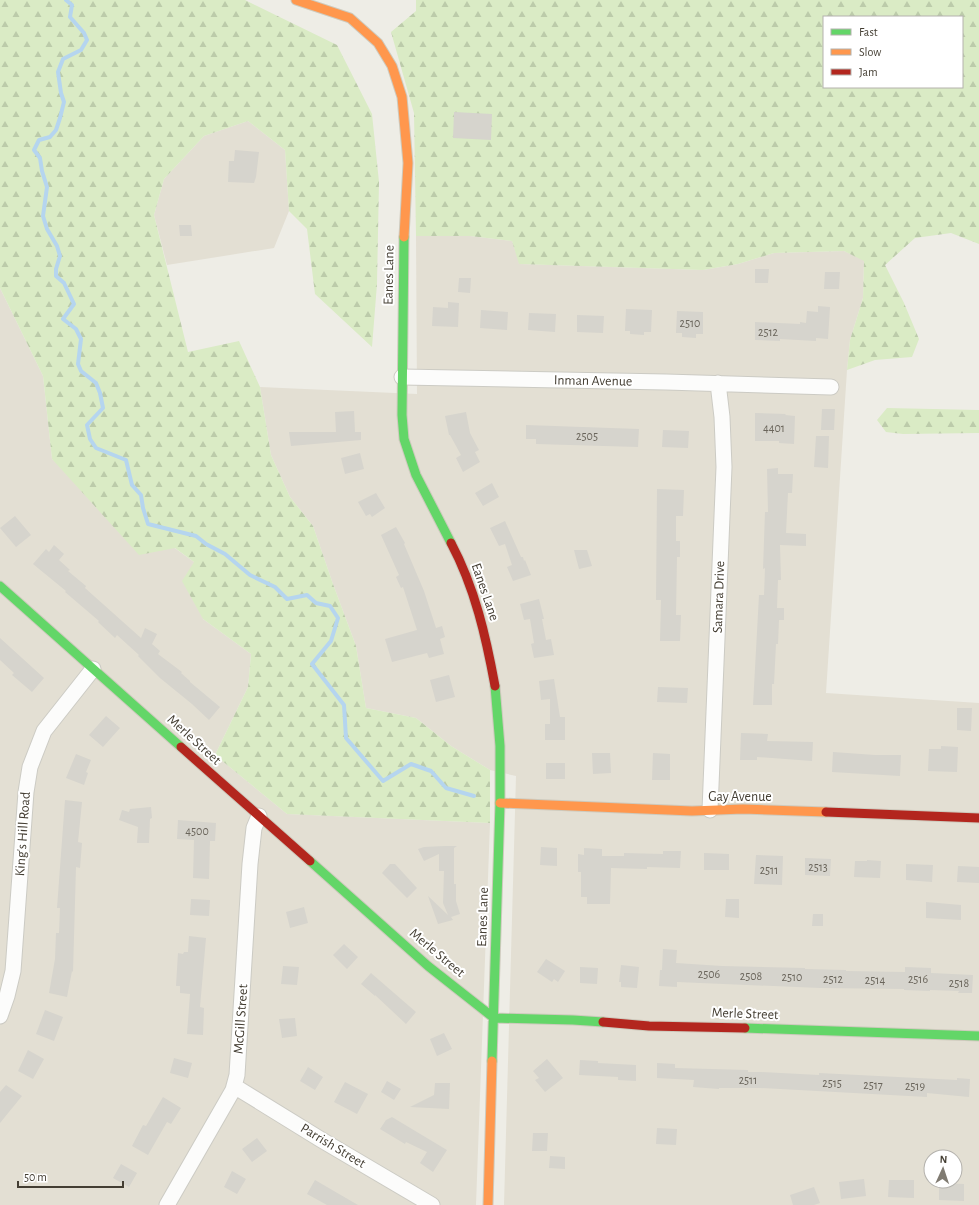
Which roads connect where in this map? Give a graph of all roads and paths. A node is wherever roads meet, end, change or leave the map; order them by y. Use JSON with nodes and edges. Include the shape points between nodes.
{"nodes":[{"id":1,"x":296,"y":0,"type":"edge"},
{"id":2,"x":402,"y":377,"type":"junction"},
{"id":3,"x":718,"y":383,"type":"junction"},
{"id":4,"x":831,"y":387,"type":"dead end"},
{"id":5,"x":0,"y":586,"type":"edge"},
{"id":6,"x":93,"y":669,"type":"junction"},
{"id":7,"x":500,"y":803,"type":"junction"},
{"id":8,"x":710,"y":810,"type":"junction"},
{"id":9,"x":259,"y":816,"type":"junction"},
{"id":10,"x":979,"y":818,"type":"edge"},
{"id":11,"x":0,"y":1016,"type":"edge"},
{"id":12,"x":494,"y":1018,"type":"junction"},
{"id":13,"x":979,"y":1036,"type":"edge"},
{"id":14,"x":234,"y":1086,"type":"junction"},
{"id":15,"x":167,"y":1205,"type":"edge"},
{"id":16,"x":432,"y":1205,"type":"edge"},
{"id":17,"x":488,"y":1205,"type":"edge"}],
"edges":[{"from":1,"to":2,"type":"street","name":"Eanes Lane","via":[[350,18],[378,43],[392,66],[402,97],[408,163]]},
{"from":2,"to":3,"type":"street","name":"Inman Avenue"},
{"from":2,"to":7,"type":"street","name":"Eanes Lane","via":[[402,416],[406,448],[416,475],[468,580],[487,643],[496,695],[500,746]]},
{"from":3,"to":4,"type":"street","name":"Inman Avenue"},
{"from":3,"to":8,"type":"street","name":"Samara Drive","via":[[724,467]]},
{"from":5,"to":6,"type":"street","name":"Merle Street"},
{"from":6,"to":9,"type":"street","name":"Merle Street"},
{"from":6,"to":11,"type":"street","name":"King's Hill Road","via":[[44,731],[30,767],[13,971]]},
{"from":7,"to":8,"type":"street","name":"Gay Avenue"},
{"from":7,"to":12,"type":"street","name":"Eanes Lane"},
{"from":8,"to":10,"type":"street","name":"Gay Avenue"},
{"from":9,"to":12,"type":"street","name":"Merle Street","via":[[428,966]]},
{"from":9,"to":14,"type":"street","name":"McGill Street","via":[[254,828],[250,864],[237,1075]]},
{"from":12,"to":13,"type":"street","name":"Merle Street","via":[[573,1020],[649,1026]]},
{"from":12,"to":17,"type":"street","name":"Eanes Lane"},
{"from":14,"to":15,"type":"street","name":"McGill Street"},
{"from":14,"to":16,"type":"street","name":"Parrish Street"}]}
